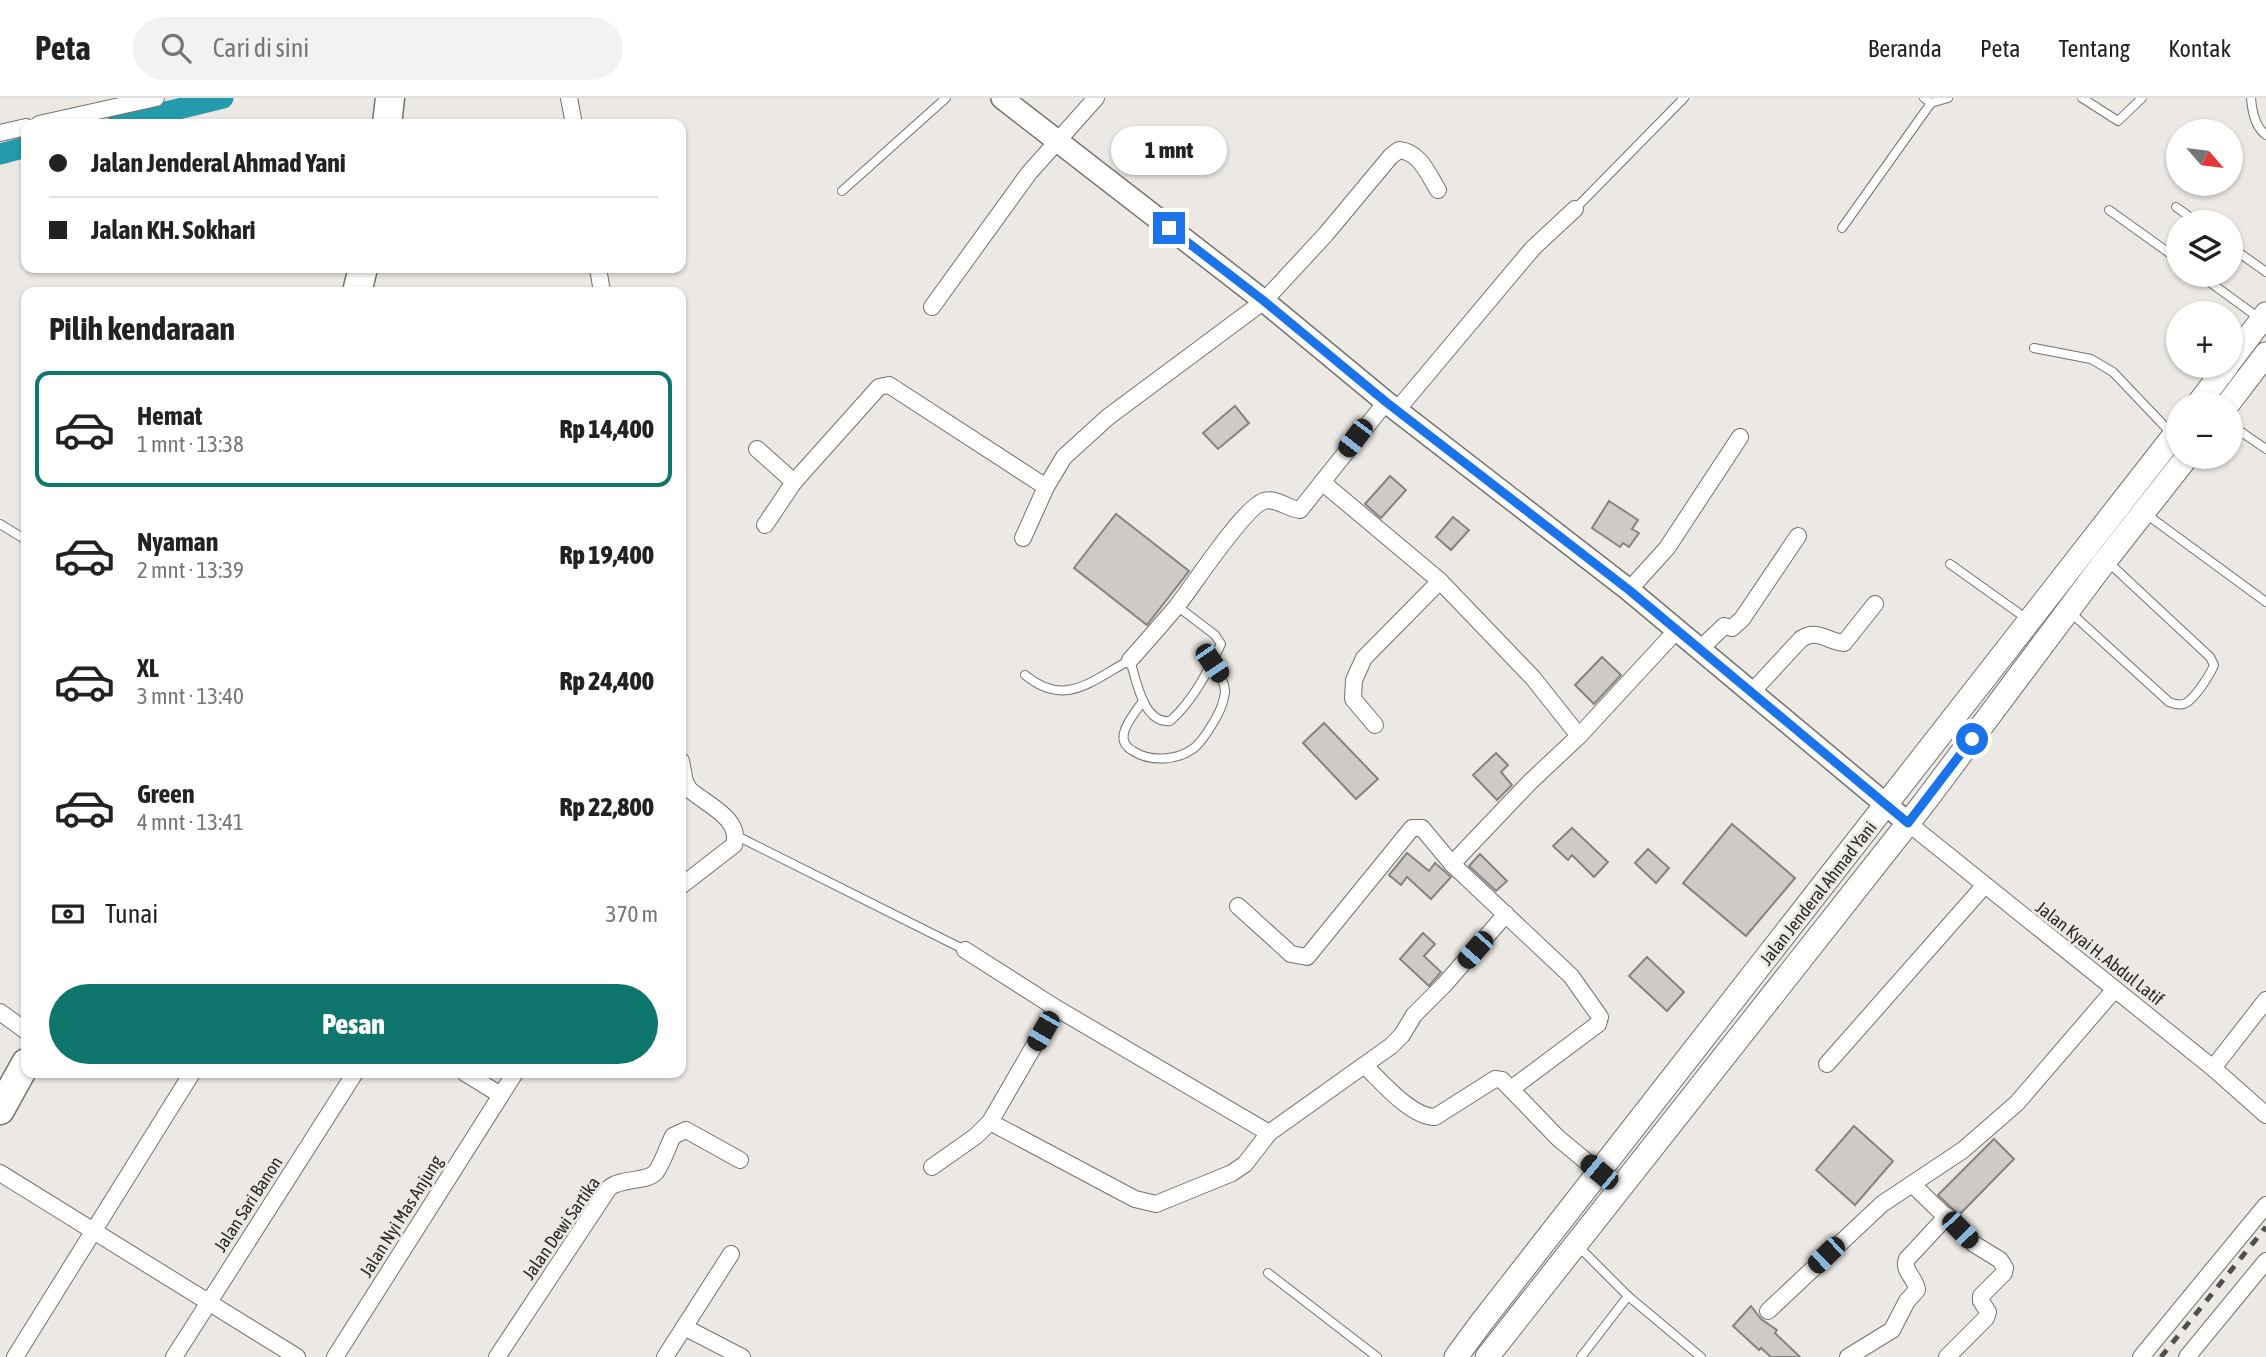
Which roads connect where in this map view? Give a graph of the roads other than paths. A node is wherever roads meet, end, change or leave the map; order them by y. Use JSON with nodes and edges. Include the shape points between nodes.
{"nodes":[{"id":1,"x":156,"y":98,"type":"edge"},
{"id":2,"x":390,"y":98,"type":"edge"},
{"id":3,"x":569,"y":98,"type":"edge"},
{"id":4,"x":946,"y":98,"type":"edge"},
{"id":5,"x":1002,"y":98,"type":"edge"},
{"id":6,"x":1096,"y":98,"type":"edge"},
{"id":7,"x":1684,"y":98,"type":"edge"},
{"id":8,"x":1948,"y":98,"type":"edge"},
{"id":9,"x":2082,"y":98,"type":"edge"},
{"id":10,"x":2142,"y":98,"type":"edge"},
{"id":11,"x":2251,"y":98,"type":"edge"},
{"id":12,"x":1928,"y":101,"type":"edge"},
{"id":13,"x":61,"y":119,"type":"edge"},
{"id":14,"x":388,"y":119,"type":"edge"},
{"id":15,"x":573,"y":119,"type":"edge"},
{"id":16,"x":21,"y":128,"type":"edge"},
{"id":17,"x":0,"y":133,"type":"edge"},
{"id":18,"x":2266,"y":135,"type":"edge"},
{"id":19,"x":1056,"y":140,"type":"junction"},
{"id":20,"x":1438,"y":190,"type":"dead end"},
{"id":21,"x":842,"y":191,"type":"dead end"},
{"id":22,"x":2176,"y":207,"type":"dead end"},
{"id":23,"x":1575,"y":209,"type":"joint"},
{"id":24,"x":2109,"y":210,"type":"dead end"},
{"id":25,"x":2180,"y":210,"type":"edge"},
{"id":26,"x":1842,"y":228,"type":"dead end"},
{"id":27,"x":2166,"y":251,"type":"edge"},
{"id":28,"x":2243,"y":256,"type":"edge"},
{"id":29,"x":2266,"y":272,"type":"edge"},
{"id":30,"x":2218,"y":287,"type":"edge"},
{"id":31,"x":1264,"y":301,"type":"junction"},
{"id":32,"x":932,"y":307,"type":"dead end"},
{"id":33,"x":2264,"y":317,"type":"edge"},
{"id":34,"x":2243,"y":344,"type":"edge"},
{"id":35,"x":2034,"y":348,"type":"dead end"},
{"id":36,"x":2266,"y":354,"type":"edge"},
{"id":37,"x":2237,"y":392,"type":"edge"},
{"id":38,"x":1391,"y":406,"type":"junction"},
{"id":39,"x":2166,"y":422,"type":"edge"},
{"id":40,"x":2243,"y":433,"type":"edge"},
{"id":41,"x":1741,"y":438,"type":"dead end"},
{"id":42,"x":2166,"y":445,"type":"edge"},
{"id":43,"x":757,"y":449,"type":"dead end"},
{"id":44,"x":2266,"y":449,"type":"edge"},
{"id":45,"x":2178,"y":469,"type":"edge"},
{"id":46,"x":794,"y":482,"type":"junction"},
{"id":47,"x":1322,"y":482,"type":"junction"},
{"id":48,"x":1046,"y":487,"type":"junction"},
{"id":49,"x":2143,"y":513,"type":"junction"},
{"id":50,"x":0,"y":524,"type":"edge"},
{"id":51,"x":765,"y":525,"type":"dead end"},
{"id":52,"x":1798,"y":536,"type":"dead end"},
{"id":53,"x":21,"y":537,"type":"edge"},
{"id":54,"x":1023,"y":538,"type":"dead end"},
{"id":55,"x":2106,"y":560,"type":"junction"},
{"id":56,"x":1950,"y":564,"type":"dead end"},
{"id":57,"x":1440,"y":580,"type":"junction"},
{"id":58,"x":1629,"y":590,"type":"junction"},
{"id":59,"x":2266,"y":601,"type":"edge"},
{"id":60,"x":1875,"y":604,"type":"dead end"},
{"id":61,"x":1177,"y":606,"type":"junction"},
{"id":62,"x":2069,"y":610,"type":"junction"},
{"id":63,"x":2029,"y":621,"type":"junction"},
{"id":64,"x":1676,"y":631,"type":"junction"},
{"id":65,"x":1699,"y":650,"type":"junction"},
{"id":66,"x":1130,"y":660,"type":"junction"},
{"id":67,"x":1212,"y":663,"type":"junction"},
{"id":68,"x":1025,"y":675,"type":"dead end"},
{"id":69,"x":1751,"y":693,"type":"junction"},
{"id":70,"x":1143,"y":701,"type":"junction"},
{"id":71,"x":1376,"y":724,"type":"dead end"},
{"id":72,"x":1579,"y":736,"type":"junction"},
{"id":73,"x":686,"y":784,"type":"edge"},
{"id":74,"x":1886,"y":805,"type":"junction"},
{"id":75,"x":1908,"y":823,"type":"junction"},
{"id":76,"x":737,"y":836,"type":"junction"},
{"id":77,"x":1452,"y":864,"type":"junction"},
{"id":78,"x":686,"y":882,"type":"edge"},
{"id":79,"x":1984,"y":886,"type":"junction"},
{"id":80,"x":1238,"y":906,"type":"dead end"},
{"id":81,"x":1506,"y":914,"type":"junction"},
{"id":82,"x":965,"y":950,"type":"joint"},
{"id":83,"x":2115,"y":989,"type":"junction"},
{"id":84,"x":2266,"y":1000,"type":"edge"},
{"id":85,"x":1056,"y":1008,"type":"junction"},
{"id":86,"x":0,"y":1012,"type":"edge"},
{"id":87,"x":21,"y":1027,"type":"edge"},
{"id":88,"x":1828,"y":1064,"type":"dead end"},
{"id":89,"x":1365,"y":1066,"type":"junction"},
{"id":90,"x":2213,"y":1068,"type":"junction"},
{"id":91,"x":21,"y":1072,"type":"edge"},
{"id":92,"x":189,"y":1078,"type":"edge"},
{"id":93,"x":352,"y":1078,"type":"edge"},
{"id":94,"x":473,"y":1078,"type":"edge"},
{"id":95,"x":510,"y":1078,"type":"edge"},
{"id":96,"x":1511,"y":1089,"type":"junction"},
{"id":97,"x":499,"y":1094,"type":"junction"},
{"id":98,"x":2264,"y":1109,"type":"edge"},
{"id":99,"x":0,"y":1110,"type":"edge"},
{"id":100,"x":990,"y":1122,"type":"junction"},
{"id":101,"x":1269,"y":1133,"type":"junction"},
{"id":102,"x":740,"y":1160,"type":"dead end"},
{"id":103,"x":932,"y":1167,"type":"dead end"},
{"id":104,"x":1599,"y":1172,"type":"junction"},
{"id":105,"x":0,"y":1173,"type":"edge"},
{"id":106,"x":1913,"y":1185,"type":"junction"},
{"id":107,"x":2266,"y":1205,"type":"edge"},
{"id":108,"x":1947,"y":1216,"type":"junction"},
{"id":109,"x":94,"y":1230,"type":"junction"},
{"id":110,"x":1577,"y":1245,"type":"junction"},
{"id":111,"x":731,"y":1254,"type":"dead end"},
{"id":112,"x":2266,"y":1261,"type":"edge"},
{"id":113,"x":1268,"y":1273,"type":"dead end"},
{"id":114,"x":1628,"y":1296,"type":"junction"},
{"id":115,"x":209,"y":1301,"type":"junction"},
{"id":116,"x":1768,"y":1311,"type":"dead end"},
{"id":117,"x":1481,"y":1322,"type":"junction"},
{"id":118,"x":684,"y":1327,"type":"junction"},
{"id":119,"x":1494,"y":1348,"type":"edge"},
{"id":120,"x":15,"y":1357,"type":"edge"},
{"id":121,"x":174,"y":1357,"type":"edge"},
{"id":122,"x":297,"y":1357,"type":"edge"},
{"id":123,"x":335,"y":1357,"type":"edge"},
{"id":124,"x":497,"y":1357,"type":"edge"},
{"id":125,"x":665,"y":1357,"type":"edge"},
{"id":126,"x":742,"y":1357,"type":"edge"},
{"id":127,"x":1377,"y":1357,"type":"edge"},
{"id":128,"x":1456,"y":1357,"type":"edge"},
{"id":129,"x":1581,"y":1357,"type":"edge"},
{"id":130,"x":1701,"y":1357,"type":"edge"},
{"id":131,"x":1848,"y":1357,"type":"edge"},
{"id":132,"x":1947,"y":1357,"type":"edge"},
{"id":133,"x":2141,"y":1357,"type":"edge"},
{"id":134,"x":2187,"y":1357,"type":"edge"}],
"edges":[{"from":1,"to":13,"type":"street"},
{"from":2,"to":14,"type":"highway"},
{"from":3,"to":15,"type":"street"},
{"from":4,"to":21,"type":"lane"},
{"from":5,"to":19,"type":"street"},
{"from":6,"to":19,"type":"street"},
{"from":7,"to":23,"type":"lane"},
{"from":8,"to":12,"type":"lane"},
{"from":9,"to":10,"type":"lane","via":[[2118,121]]},
{"from":11,"to":18,"type":"lane","via":[[2252,110]]},
{"from":12,"to":26,"type":"lane"},
{"from":16,"to":17,"type":"street"},
{"from":19,"to":31,"type":"street"},
{"from":19,"to":32,"type":"street"},
{"from":20,"to":31,"type":"street","via":[[1418,158],[1399,150]]},
{"from":22,"to":25,"type":"lane"},
{"from":23,"to":38,"type":"street","via":[[1533,248]]},
{"from":24,"to":27,"type":"lane"},
{"from":28,"to":29,"type":"lane"},
{"from":30,"to":33,"type":"lane"},
{"from":31,"to":38,"type":"street"},
{"from":31,"to":48,"type":"street","via":[[1108,417],[1064,457]]},
{"from":33,"to":34,"type":"main road"},
{"from":35,"to":39,"type":"lane","via":[[2091,359],[2113,372]]},
{"from":36,"to":37,"type":"main road"},
{"from":38,"to":47,"type":"street"},
{"from":38,"to":58,"type":"street"},
{"from":40,"to":44,"type":"lane"},
{"from":41,"to":58,"type":"street","via":[[1667,548]]},
{"from":42,"to":63,"type":"main road","name":"Jalan Jenderal Ahmad Yani"},
{"from":43,"to":46,"type":"street"},
{"from":45,"to":49,"type":"main road","name":"Jalan Jenderal Ahmad Yani"},
{"from":46,"to":48,"type":"street","via":[[879,387],[889,385]]},
{"from":46,"to":51,"type":"street"},
{"from":47,"to":57,"type":"street"},
{"from":47,"to":61,"type":"street","via":[[1300,510],[1263,501],[1247,513]]},
{"from":48,"to":54,"type":"street"},
{"from":49,"to":55,"type":"main road","name":"Jalan Jenderal Ahmad Yani"},
{"from":49,"to":59,"type":"lane"},
{"from":50,"to":53,"type":"lane"},
{"from":52,"to":65,"type":"street","via":[[1742,619],[1732,628],[1719,629]]},
{"from":55,"to":62,"type":"main road","name":"Jalan Jenderal Ahmad Yani"},
{"from":55,"to":62,"type":"lane","via":[[2210,657],[2214,665],[2210,675],[2186,704],[2169,702]]},
{"from":56,"to":63,"type":"lane"},
{"from":57,"to":71,"type":"street","via":[[1364,658],[1354,680],[1353,699]]},
{"from":57,"to":72,"type":"street","via":[[1533,678]]},
{"from":58,"to":64,"type":"street"},
{"from":60,"to":69,"type":"street","via":[[1844,643],[1824,635],[1801,639]]},
{"from":61,"to":66,"type":"street"},
{"from":61,"to":67,"type":"lane","via":[[1221,645]]},
{"from":62,"to":75,"type":"main road","name":"Jalan Jenderal Ahmad Yani"},
{"from":63,"to":74,"type":"main road","name":"Jalan Jenderal Ahmad Yani"},
{"from":64,"to":65,"type":"street"},
{"from":64,"to":72,"type":"street"},
{"from":65,"to":69,"type":"street"},
{"from":66,"to":68,"type":"lane","via":[[1073,690],[1040,687]]},
{"from":66,"to":70,"type":"lane"},
{"from":67,"to":70,"type":"lane","via":[[1170,721],[1157,719]]},
{"from":67,"to":70,"type":"lane","via":[[1225,692],[1211,727],[1192,750],[1156,759],[1126,745],[1126,728]]},
{"from":69,"to":74,"type":"street"},
{"from":72,"to":77,"type":"street"},
{"from":73,"to":76,"type":"street","via":[[727,819]]},
{"from":74,"to":75,"type":"street"},
{"from":74,"to":104,"type":"main road","name":"Jalan Jenderal Ahmad Yani"},
{"from":75,"to":79,"type":"street","name":"Jalan Kyai H. Abdul Latif"},
{"from":75,"to":110,"type":"main road","name":"Jalan Jenderal Ahmad Yani"},
{"from":76,"to":78,"type":"street","via":[[734,845]]},
{"from":76,"to":82,"type":"lane"},
{"from":77,"to":80,"type":"street","via":[[1427,831],[1412,828],[1307,957],[1291,954]]},
{"from":77,"to":81,"type":"street"},
{"from":79,"to":83,"type":"street","name":"Jalan Kyai H. Abdul Latif"},
{"from":79,"to":88,"type":"street"},
{"from":81,"to":89,"type":"street","via":[[1414,1015],[1402,1035]]},
{"from":81,"to":96,"type":"street","via":[[1571,976],[1600,1017],[1598,1024]]},
{"from":82,"to":85,"type":"street"},
{"from":83,"to":90,"type":"street","name":"Jalan Kyai H. Abdul Latif"},
{"from":83,"to":106,"type":"street","via":[[2017,1103]]},
{"from":84,"to":90,"type":"street"},
{"from":85,"to":100,"type":"street"},
{"from":85,"to":101,"type":"street"},
{"from":86,"to":87,"type":"street"},
{"from":89,"to":96,"type":"street","via":[[1427,1117],[1435,1117],[1495,1079]]},
{"from":89,"to":101,"type":"street"},
{"from":90,"to":98,"type":"street","name":"Jalan Kyai H. Abdul Latif"},
{"from":91,"to":99,"type":"highway"},
{"from":92,"to":109,"type":"street"},
{"from":93,"to":115,"type":"street","name":"Jalan Sari Banon"},
{"from":94,"to":97,"type":"street"},
{"from":95,"to":97,"type":"street","name":"Jalan Nyi Mas Anjung"},
{"from":96,"to":104,"type":"street"},
{"from":97,"to":123,"type":"street","name":"Jalan Nyi Mas Anjung"},
{"from":100,"to":101,"type":"street","via":[[1150,1203],[1232,1173]]},
{"from":100,"to":103,"type":"street"},
{"from":102,"to":124,"type":"street","name":"Jalan Dewi Sartika","via":[[685,1130],[673,1136],[650,1176],[614,1183]]},
{"from":104,"to":117,"type":"main road","name":"Jalan Jenderal Ahmad Yani"},
{"from":105,"to":109,"type":"street"},
{"from":106,"to":108,"type":"street"},
{"from":106,"to":116,"type":"street","via":[[1860,1223]]},
{"from":107,"to":133,"type":"street"},
{"from":108,"to":131,"type":"street","via":[[1907,1259],[1906,1269],[1917,1290],[1892,1330]]},
{"from":108,"to":132,"type":"street","via":[[2005,1268],[1981,1296],[1986,1318]]},
{"from":109,"to":115,"type":"street"},
{"from":109,"to":120,"type":"street"},
{"from":110,"to":114,"type":"lane"},
{"from":110,"to":119,"type":"main road","name":"Jalan Jenderal Ahmad Yani"},
{"from":111,"to":118,"type":"street"},
{"from":112,"to":134,"type":"street"},
{"from":113,"to":127,"type":"lane"},
{"from":114,"to":129,"type":"lane"},
{"from":114,"to":130,"type":"lane"},
{"from":115,"to":121,"type":"street","name":"Jalan Sari Banon"},
{"from":115,"to":122,"type":"street"},
{"from":117,"to":119,"type":"main road"},
{"from":117,"to":128,"type":"main road","name":"Jalan Jenderal Ahmad Yani"},
{"from":118,"to":125,"type":"street"},
{"from":118,"to":126,"type":"street"}]}
